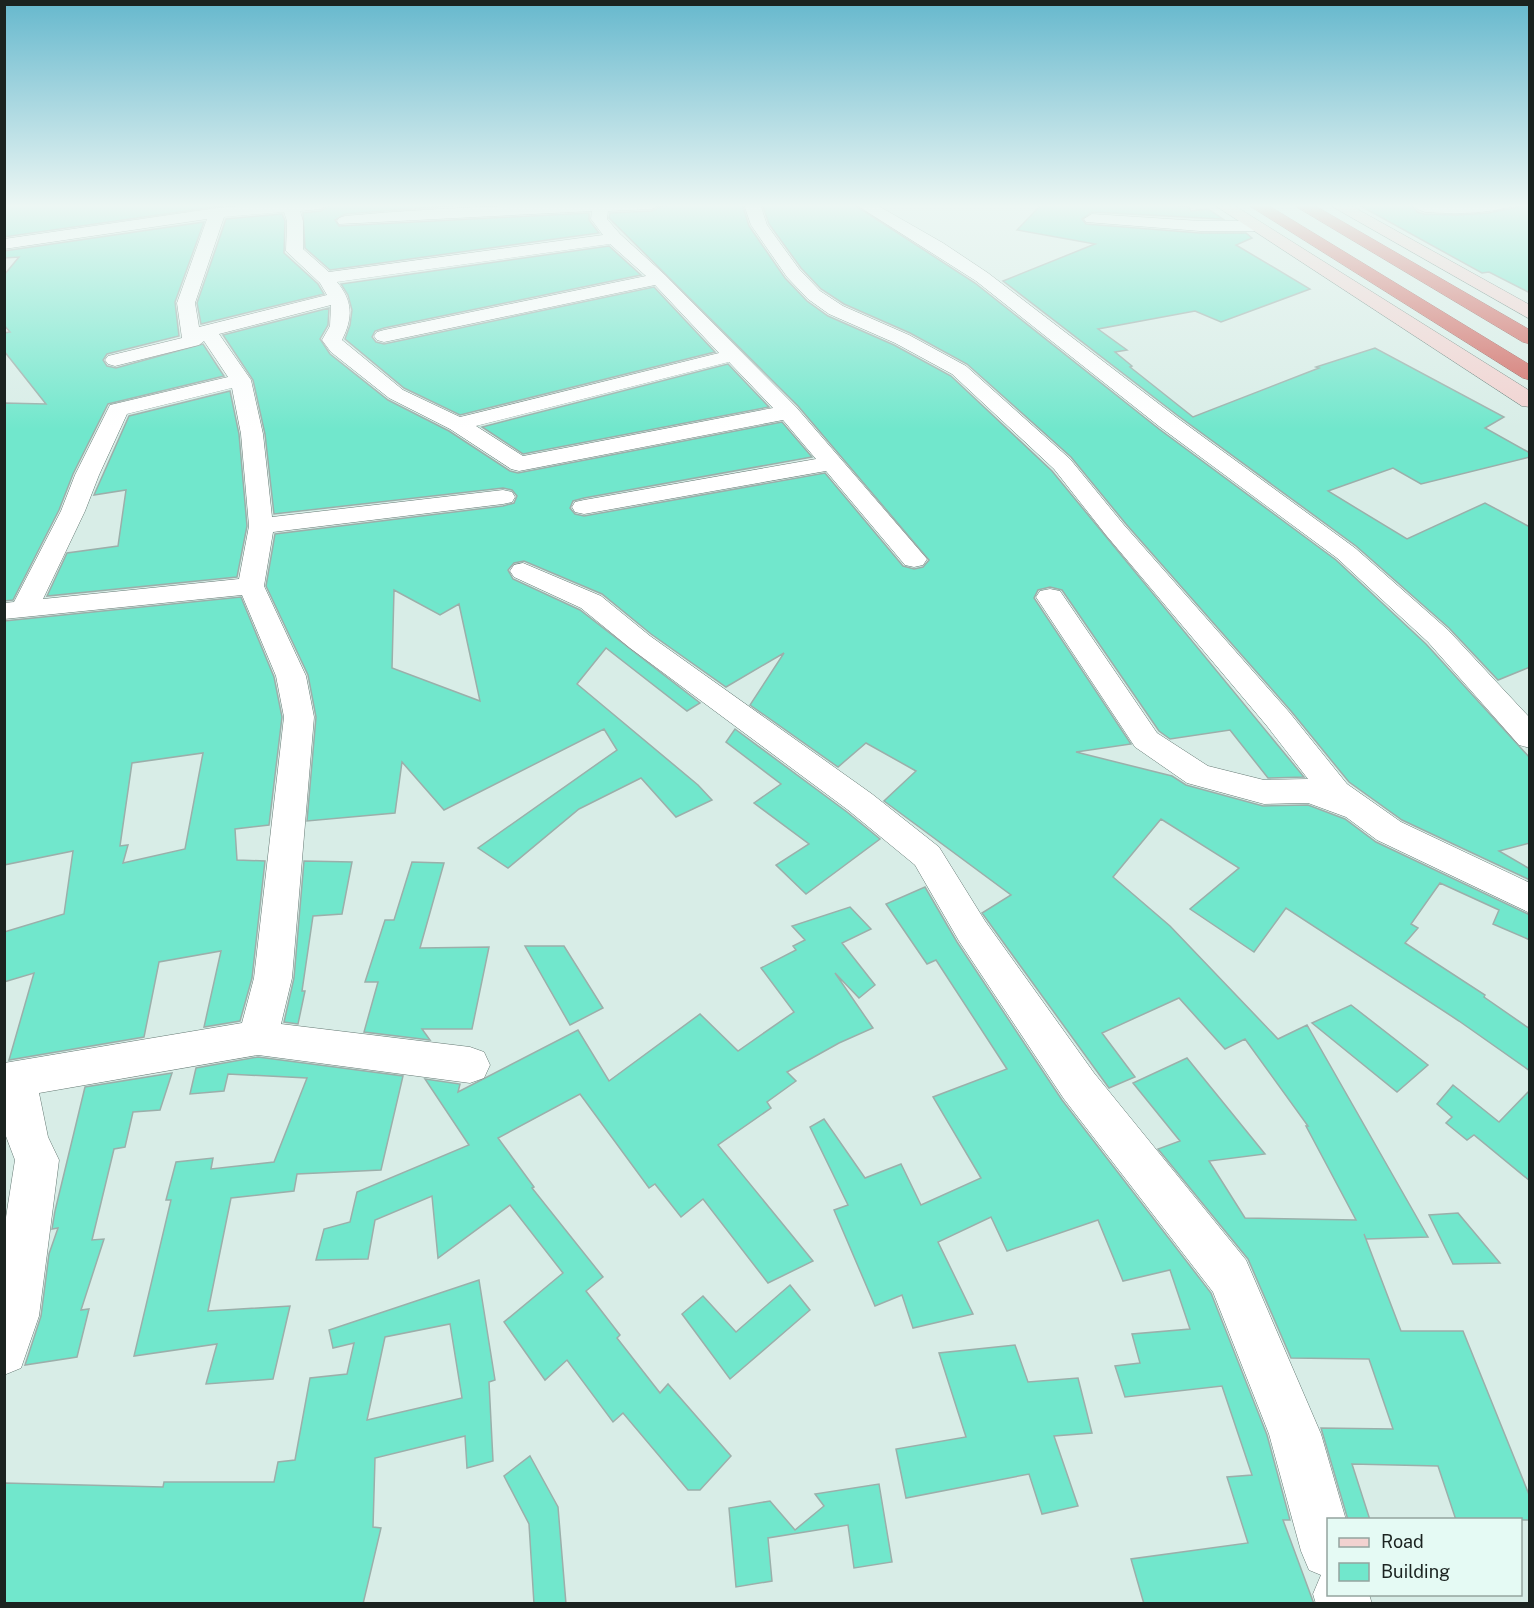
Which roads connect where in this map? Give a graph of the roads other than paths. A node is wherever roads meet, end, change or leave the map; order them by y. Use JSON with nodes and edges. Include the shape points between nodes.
{"nodes":[{"id":1,"x":194,"y":279,"type":"edge"},
{"id":2,"x":328,"y":279,"type":"edge"},
{"id":3,"x":659,"y":279,"type":"joint"},
{"id":4,"x":799,"y":279,"type":"edge"},
{"id":5,"x":985,"y":279,"type":"edge"},
{"id":6,"x":1339,"y":279,"type":"edge"},
{"id":7,"x":1376,"y":279,"type":"edge"},
{"id":8,"x":1429,"y":279,"type":"edge"},
{"id":9,"x":1470,"y":279,"type":"edge"},
{"id":10,"x":338,"y":298,"type":"junction"},
{"id":11,"x":1530,"y":313,"type":"edge"},
{"id":12,"x":200,"y":336,"type":"junction"},
{"id":13,"x":384,"y":336,"type":"dead end"},
{"id":14,"x":1530,"y":338,"type":"edge"},
{"id":15,"x":734,"y":355,"type":"junction"},
{"id":16,"x":115,"y":360,"type":"dead end"},
{"id":17,"x":1530,"y":374,"type":"edge"},
{"id":18,"x":241,"y":380,"type":"junction"},
{"id":19,"x":1530,"y":401,"type":"edge"},
{"id":20,"x":788,"y":412,"type":"junction"},
{"id":21,"x":458,"y":424,"type":"junction"},
{"id":22,"x":831,"y":463,"type":"junction"},
{"id":23,"x":503,"y":498,"type":"dead end"},
{"id":24,"x":584,"y":507,"type":"dead end"},
{"id":25,"x":261,"y":526,"type":"junction"},
{"id":26,"x":914,"y":559,"type":"dead end"},
{"id":27,"x":523,"y":571,"type":"dead end"},
{"id":28,"x":251,"y":586,"type":"junction"},
{"id":29,"x":1050,"y":597,"type":"dead end"},
{"id":30,"x":14,"y":610,"type":"edge"},
{"id":31,"x":1530,"y":738,"type":"edge"},
{"id":32,"x":1361,"y":811,"type":"junction"},
{"id":33,"x":1530,"y":899,"type":"edge"},
{"id":34,"x":258,"y":1038,"type":"junction"},
{"id":35,"x":470,"y":1065,"type":"dead end"},
{"id":36,"x":10,"y":1080,"type":"edge"},
{"id":37,"x":4,"y":1351,"type":"edge"},
{"id":38,"x":1327,"y":1544,"type":"edge"}],
"edges":[{"from":1,"to":12,"type":"street","via":[[186,303]]},
{"from":2,"to":10,"type":"street"},
{"from":3,"to":13,"type":"street"},
{"from":3,"to":15,"type":"street"},
{"from":4,"to":32,"type":"street","via":[[836,310],[959,370],[1062,464],[1335,792]]},
{"from":5,"to":31,"type":"street","via":[[1168,422],[1346,553],[1438,636]]},
{"from":6,"to":19,"type":"street"},
{"from":7,"to":17,"type":"highway"},
{"from":8,"to":14,"type":"highway"},
{"from":9,"to":11,"type":"street"},
{"from":10,"to":12,"type":"street"},
{"from":10,"to":21,"type":"street","via":[[343,317],[332,340],[338,348],[396,394]]},
{"from":12,"to":16,"type":"street"},
{"from":12,"to":18,"type":"street"},
{"from":15,"to":20,"type":"street"},
{"from":15,"to":21,"type":"street"},
{"from":18,"to":25,"type":"street","via":[[252,434]]},
{"from":18,"to":30,"type":"street","via":[[118,410],[73,511]]},
{"from":20,"to":21,"type":"street","via":[[523,464]]},
{"from":20,"to":22,"type":"street"},
{"from":22,"to":24,"type":"street"},
{"from":22,"to":26,"type":"street"},
{"from":23,"to":25,"type":"street"},
{"from":25,"to":28,"type":"street"},
{"from":27,"to":38,"type":"street","via":[[591,602],[927,856],[972,931],[1079,1086],[1230,1276],[1295,1434]]},
{"from":28,"to":30,"type":"street"},
{"from":28,"to":34,"type":"street","via":[[291,676],[299,717],[273,978]]},
{"from":29,"to":32,"type":"street","via":[[1146,740],[1198,775],[1264,792],[1311,791]]},
{"from":32,"to":33,"type":"street","via":[[1389,831]]},
{"from":34,"to":35,"type":"street"},
{"from":34,"to":36,"type":"street"},
{"from":36,"to":37,"type":"street","via":[[37,1160],[15,1316]]}]}
